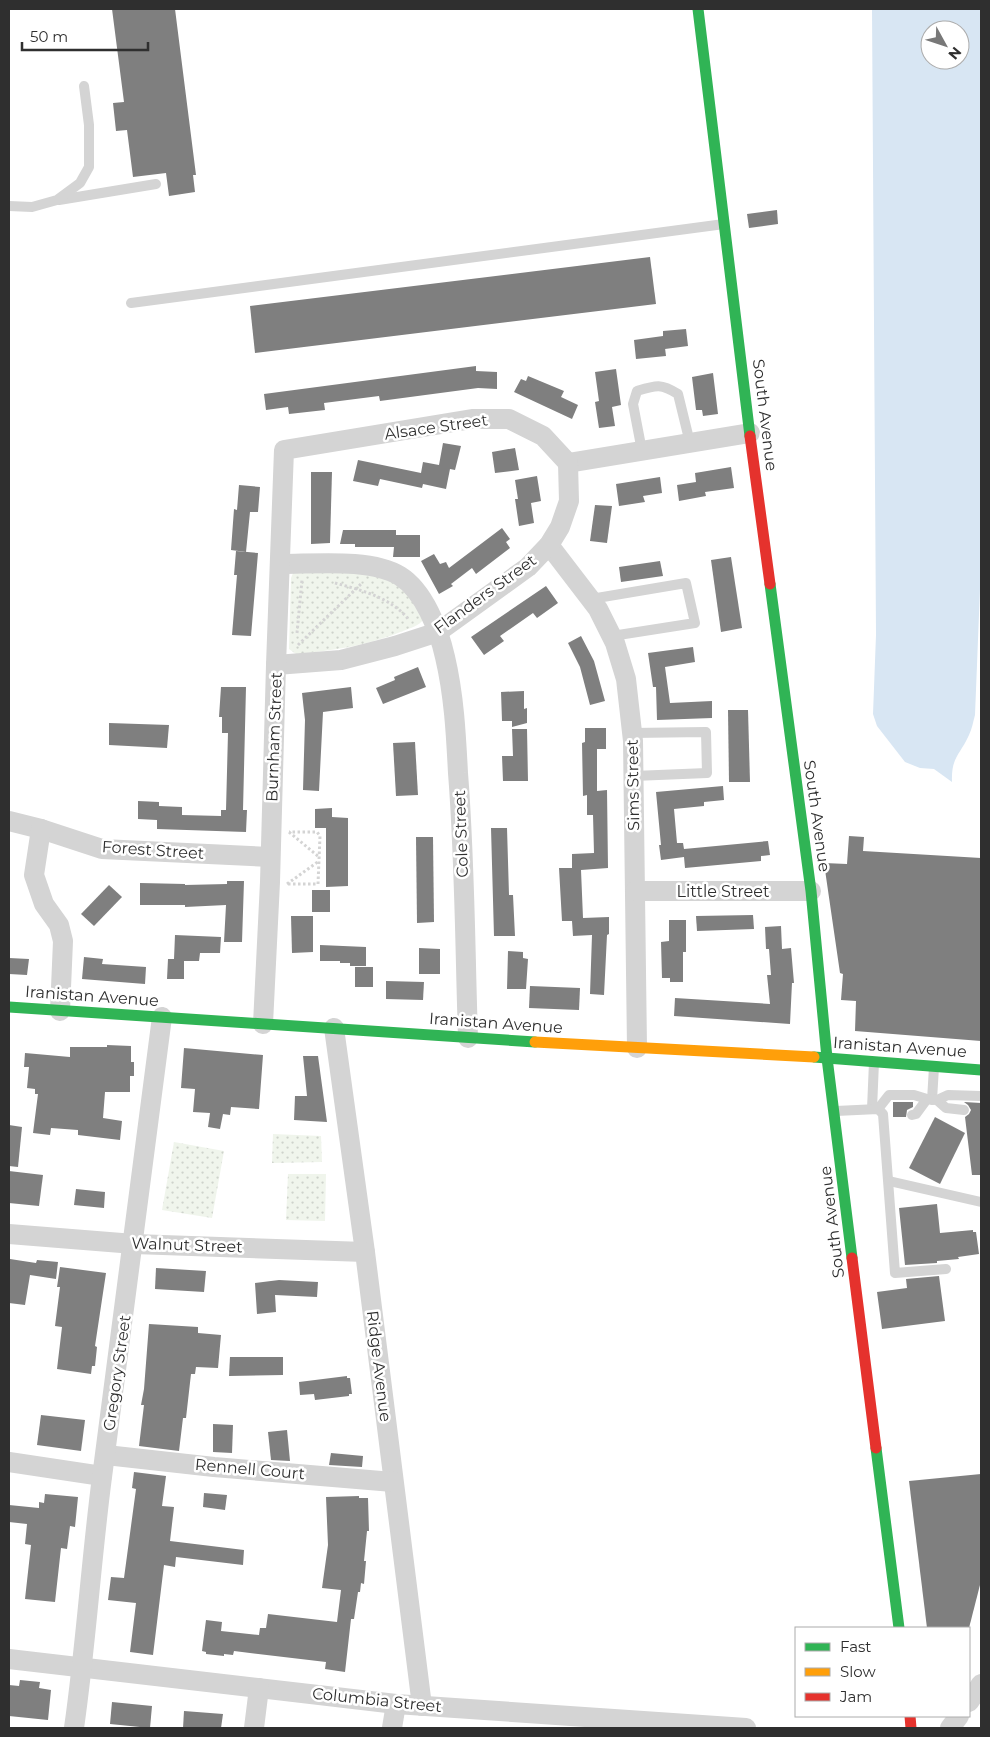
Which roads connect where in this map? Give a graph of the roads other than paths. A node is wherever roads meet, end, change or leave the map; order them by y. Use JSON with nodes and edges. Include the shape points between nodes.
{"nodes":[{"id":1,"x":698,"y":9,"type":"edge"},
{"id":2,"x":84,"y":86,"type":"dead end"},
{"id":3,"x":156,"y":184,"type":"dead end"},
{"id":4,"x":57,"y":200,"type":"junction"},
{"id":5,"x":9,"y":206,"type":"edge"},
{"id":6,"x":725,"y":224,"type":"junction"},
{"id":7,"x":131,"y":303,"type":"dead end"},
{"id":8,"x":750,"y":433,"type":"junction"},
{"id":9,"x":690,"y":443,"type":"junction"},
{"id":10,"x":284,"y":450,"type":"joint"},
{"id":11,"x":642,"y":451,"type":"junction"},
{"id":12,"x":568,"y":463,"type":"junction"},
{"id":13,"x":549,"y":545,"type":"junction"},
{"id":14,"x":280,"y":570,"type":"junction"},
{"id":15,"x":591,"y":599,"type":"junction"},
{"id":16,"x":438,"y":632,"type":"junction"},
{"id":17,"x":612,"y":636,"type":"junction"},
{"id":18,"x":276,"y":664,"type":"junction"},
{"id":19,"x":632,"y":733,"type":"junction"},
{"id":20,"x":634,"y":776,"type":"junction"},
{"id":21,"x":9,"y":822,"type":"edge"},
{"id":22,"x":41,"y":829,"type":"junction"},
{"id":23,"x":270,"y":857,"type":"junction"},
{"id":24,"x":635,"y":891,"type":"junction"},
{"id":25,"x":811,"y":891,"type":"junction"},
{"id":26,"x":9,"y":1008,"type":"edge"},
{"id":27,"x":60,"y":1011,"type":"junction"},
{"id":28,"x":162,"y":1017,"type":"junction"},
{"id":29,"x":263,"y":1024,"type":"junction"},
{"id":30,"x":334,"y":1028,"type":"junction"},
{"id":31,"x":468,"y":1038,"type":"junction"},
{"id":32,"x":637,"y":1048,"type":"junction"},
{"id":33,"x":827,"y":1058,"type":"junction"},
{"id":34,"x":874,"y":1061,"type":"junction"},
{"id":35,"x":934,"y":1066,"type":"junction"},
{"id":36,"x":981,"y":1070,"type":"edge"},
{"id":37,"x":980,"y":1096,"type":"dead end"},
{"id":38,"x":932,"y":1100,"type":"junction"},
{"id":39,"x":964,"y":1110,"type":"dead end"},
{"id":40,"x":834,"y":1111,"type":"junction"},
{"id":41,"x":882,"y":1112,"type":"junction"},
{"id":42,"x":912,"y":1114,"type":"dead end"},
{"id":43,"x":889,"y":1181,"type":"junction"},
{"id":44,"x":981,"y":1202,"type":"edge"},
{"id":45,"x":9,"y":1234,"type":"edge"},
{"id":46,"x":134,"y":1244,"type":"junction"},
{"id":47,"x":365,"y":1252,"type":"junction"},
{"id":48,"x":946,"y":1269,"type":"dead end"},
{"id":49,"x":106,"y":1454,"type":"junction"},
{"id":50,"x":9,"y":1462,"type":"edge"},
{"id":51,"x":102,"y":1476,"type":"junction"},
{"id":52,"x":393,"y":1482,"type":"junction"},
{"id":53,"x":899,"y":1627,"type":"edge"},
{"id":54,"x":9,"y":1659,"type":"edge"},
{"id":55,"x":83,"y":1668,"type":"junction"},
{"id":56,"x":981,"y":1684,"type":"edge"},
{"id":57,"x":259,"y":1688,"type":"junction"},
{"id":58,"x":970,"y":1700,"type":"edge"},
{"id":59,"x":396,"y":1704,"type":"junction"},
{"id":60,"x":422,"y":1706,"type":"junction"},
{"id":61,"x":958,"y":1717,"type":"edge"},
{"id":62,"x":533,"y":1721,"type":"edge"},
{"id":63,"x":74,"y":1728,"type":"edge"},
{"id":64,"x":254,"y":1728,"type":"edge"},
{"id":65,"x":392,"y":1728,"type":"edge"},
{"id":66,"x":746,"y":1728,"type":"edge"},
{"id":67,"x":950,"y":1728,"type":"edge"}],
"edges":[{"from":1,"to":6,"type":"street","name":"South Avenue"},
{"from":2,"to":4,"type":"lane","via":[[89,125],[89,167],[80,183]]},
{"from":3,"to":4,"type":"lane"},
{"from":4,"to":5,"type":"lane","via":[[32,208]]},
{"from":6,"to":7,"type":"lane"},
{"from":6,"to":8,"type":"street","name":"South Avenue"},
{"from":8,"to":9,"type":"street"},
{"from":8,"to":25,"type":"street","name":"South Avenue"},
{"from":9,"to":11,"type":"street"},
{"from":9,"to":11,"type":"lane","via":[[678,394],[658,385],[637,391],[633,404]]},
{"from":10,"to":12,"type":"street","name":"Alsace Street","via":[[472,419],[509,419],[543,436]]},
{"from":10,"to":14,"type":"street","name":"Burnham Street"},
{"from":11,"to":12,"type":"street"},
{"from":12,"to":13,"type":"street","name":"Flanders Street","via":[[569,501],[560,527]]},
{"from":13,"to":15,"type":"street","name":"Sims Street"},
{"from":13,"to":16,"type":"street","name":"Flanders Street","via":[[528,567]]},
{"from":14,"to":16,"type":"street","name":"Cole Street","via":[[357,564],[390,570],[410,584],[422,599]]},
{"from":14,"to":18,"type":"street","name":"Burnham Street"},
{"from":15,"to":17,"type":"street","name":"Sims Street"},
{"from":15,"to":17,"type":"lane","via":[[686,582],[695,623]]},
{"from":16,"to":18,"type":"street","name":"Flanders Street","via":[[341,660]]},
{"from":16,"to":31,"type":"street","name":"Cole Street","via":[[452,688],[456,736]]},
{"from":17,"to":19,"type":"street","name":"Sims Street","via":[[626,679]]},
{"from":18,"to":23,"type":"street","name":"Burnham Street","via":[[280,831]]},
{"from":19,"to":20,"type":"street","name":"Sims Street"},
{"from":19,"to":20,"type":"lane","via":[[706,732],[707,773]]},
{"from":20,"to":24,"type":"street","name":"Sims Street"},
{"from":21,"to":22,"type":"street","name":"Forest Street"},
{"from":22,"to":23,"type":"street","name":"Forest Street","via":[[102,849]]},
{"from":22,"to":27,"type":"street","via":[[34,875],[44,904],[59,925],[63,941]]},
{"from":23,"to":29,"type":"street","name":"Burnham Street","via":[[278,883]]},
{"from":24,"to":25,"type":"street","name":"Little Street"},
{"from":24,"to":32,"type":"street","name":"Sims Street"},
{"from":25,"to":33,"type":"street","name":"South Avenue"},
{"from":26,"to":27,"type":"street","name":"Iranistan Avenue"},
{"from":27,"to":28,"type":"street","name":"Iranistan Avenue"},
{"from":28,"to":29,"type":"street","name":"Iranistan Avenue"},
{"from":28,"to":46,"type":"street","name":"Gregory Street"},
{"from":29,"to":30,"type":"street","name":"Iranistan Avenue"},
{"from":30,"to":31,"type":"street","name":"Iranistan Avenue"},
{"from":30,"to":47,"type":"street","name":"Ridge Avenue"},
{"from":31,"to":32,"type":"street","name":"Iranistan Avenue"},
{"from":32,"to":33,"type":"street","name":"Iranistan Avenue"},
{"from":33,"to":34,"type":"street","name":"Iranistan Avenue"},
{"from":33,"to":40,"type":"street","name":"South Avenue"},
{"from":34,"to":35,"type":"street","name":"Iranistan Avenue"},
{"from":34,"to":41,"type":"lane"},
{"from":35,"to":36,"type":"street","name":"Iranistan Avenue"},
{"from":35,"to":38,"type":"lane"},
{"from":37,"to":38,"type":"lane","via":[[948,1095]]},
{"from":38,"to":39,"type":"lane","via":[[946,1108]]},
{"from":38,"to":41,"type":"lane","via":[[914,1095],[889,1095]]},
{"from":38,"to":42,"type":"lane"},
{"from":40,"to":41,"type":"lane"},
{"from":40,"to":53,"type":"street","name":"South Avenue"},
{"from":41,"to":43,"type":"lane"},
{"from":43,"to":44,"type":"lane"},
{"from":43,"to":48,"type":"lane","via":[[895,1273]]},
{"from":45,"to":46,"type":"street","name":"Walnut Street"},
{"from":46,"to":47,"type":"street","name":"Walnut Street"},
{"from":46,"to":49,"type":"street","name":"Gregory Street"},
{"from":47,"to":52,"type":"street","name":"Ridge Avenue"},
{"from":49,"to":51,"type":"street","name":"Gregory Street"},
{"from":49,"to":52,"type":"street","name":"Rennell Court"},
{"from":50,"to":51,"type":"street"},
{"from":51,"to":55,"type":"street","name":"Gregory Street"},
{"from":52,"to":60,"type":"street","name":"Ridge Avenue"},
{"from":54,"to":55,"type":"street","name":"Columbia Street"},
{"from":55,"to":57,"type":"street","name":"Columbia Street"},
{"from":55,"to":63,"type":"street","name":"Gregory Street"},
{"from":56,"to":58,"type":"street"},
{"from":57,"to":59,"type":"street","name":"Columbia Street"},
{"from":57,"to":64,"type":"street"},
{"from":59,"to":60,"type":"street","name":"Columbia Street"},
{"from":59,"to":65,"type":"street"},
{"from":60,"to":62,"type":"street","name":"Columbia Street"},
{"from":61,"to":67,"type":"street"},
{"from":62,"to":66,"type":"street","name":"Columbia Street"}]}
